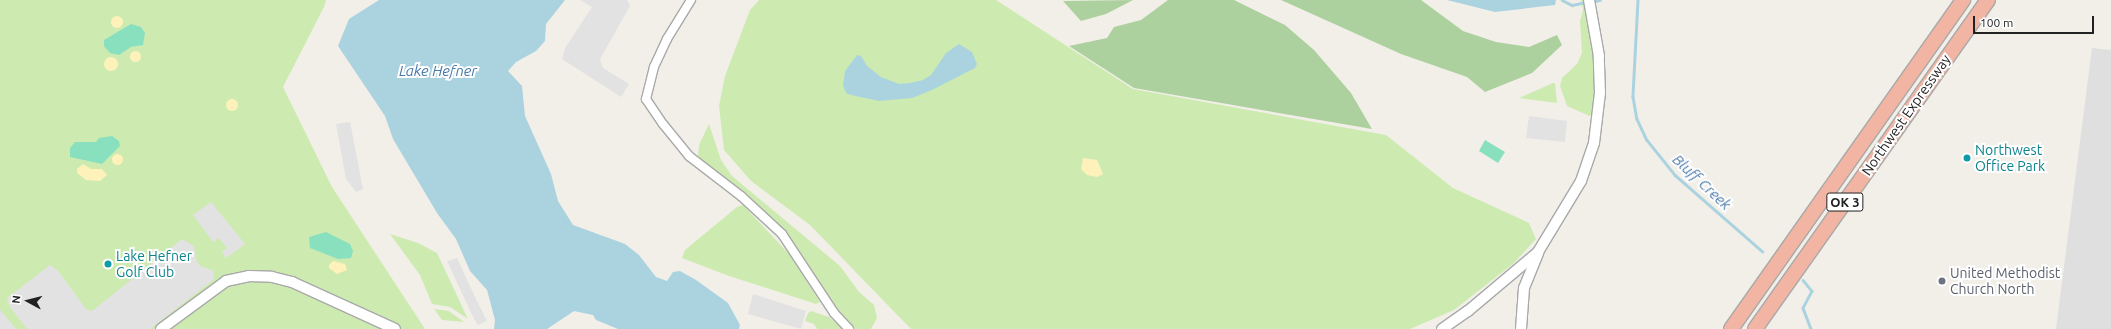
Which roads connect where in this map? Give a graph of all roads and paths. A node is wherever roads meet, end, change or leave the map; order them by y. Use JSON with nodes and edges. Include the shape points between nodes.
{"nodes":[{"id":1,"x":691,"y":0,"type":"edge"},
{"id":2,"x":1589,"y":0,"type":"edge"},
{"id":3,"x":1963,"y":0,"type":"edge"},
{"id":4,"x":1988,"y":0,"type":"edge"},
{"id":5,"x":1538,"y":252,"type":"junction"},
{"id":6,"x":161,"y":329,"type":"edge"},
{"id":7,"x":395,"y":329,"type":"edge"},
{"id":8,"x":849,"y":329,"type":"edge"},
{"id":9,"x":1442,"y":329,"type":"edge"},
{"id":10,"x":1521,"y":329,"type":"edge"},
{"id":11,"x":1731,"y":329,"type":"edge"},
{"id":12,"x":1755,"y":329,"type":"edge"}],
"edges":[{"from":1,"to":8,"type":"street","via":[[667,38],[654,68],[646,99],[689,156],[741,196],[782,234],[834,313]]},
{"from":2,"to":5,"type":"street","via":[[1600,75],[1599,111],[1594,143],[1581,181]]},
{"from":3,"to":11,"type":"highway","name":"Northwest Expressway","number":"OK 3"},
{"from":4,"to":12,"type":"highway","name":"Northwest Expressway","number":"OK 3"},
{"from":5,"to":9,"type":"street","via":[[1468,311]]},
{"from":5,"to":10,"type":"street","via":[[1524,288]]},
{"from":6,"to":7,"type":"street","via":[[226,281],[249,276],[272,277],[292,282]]}]}
